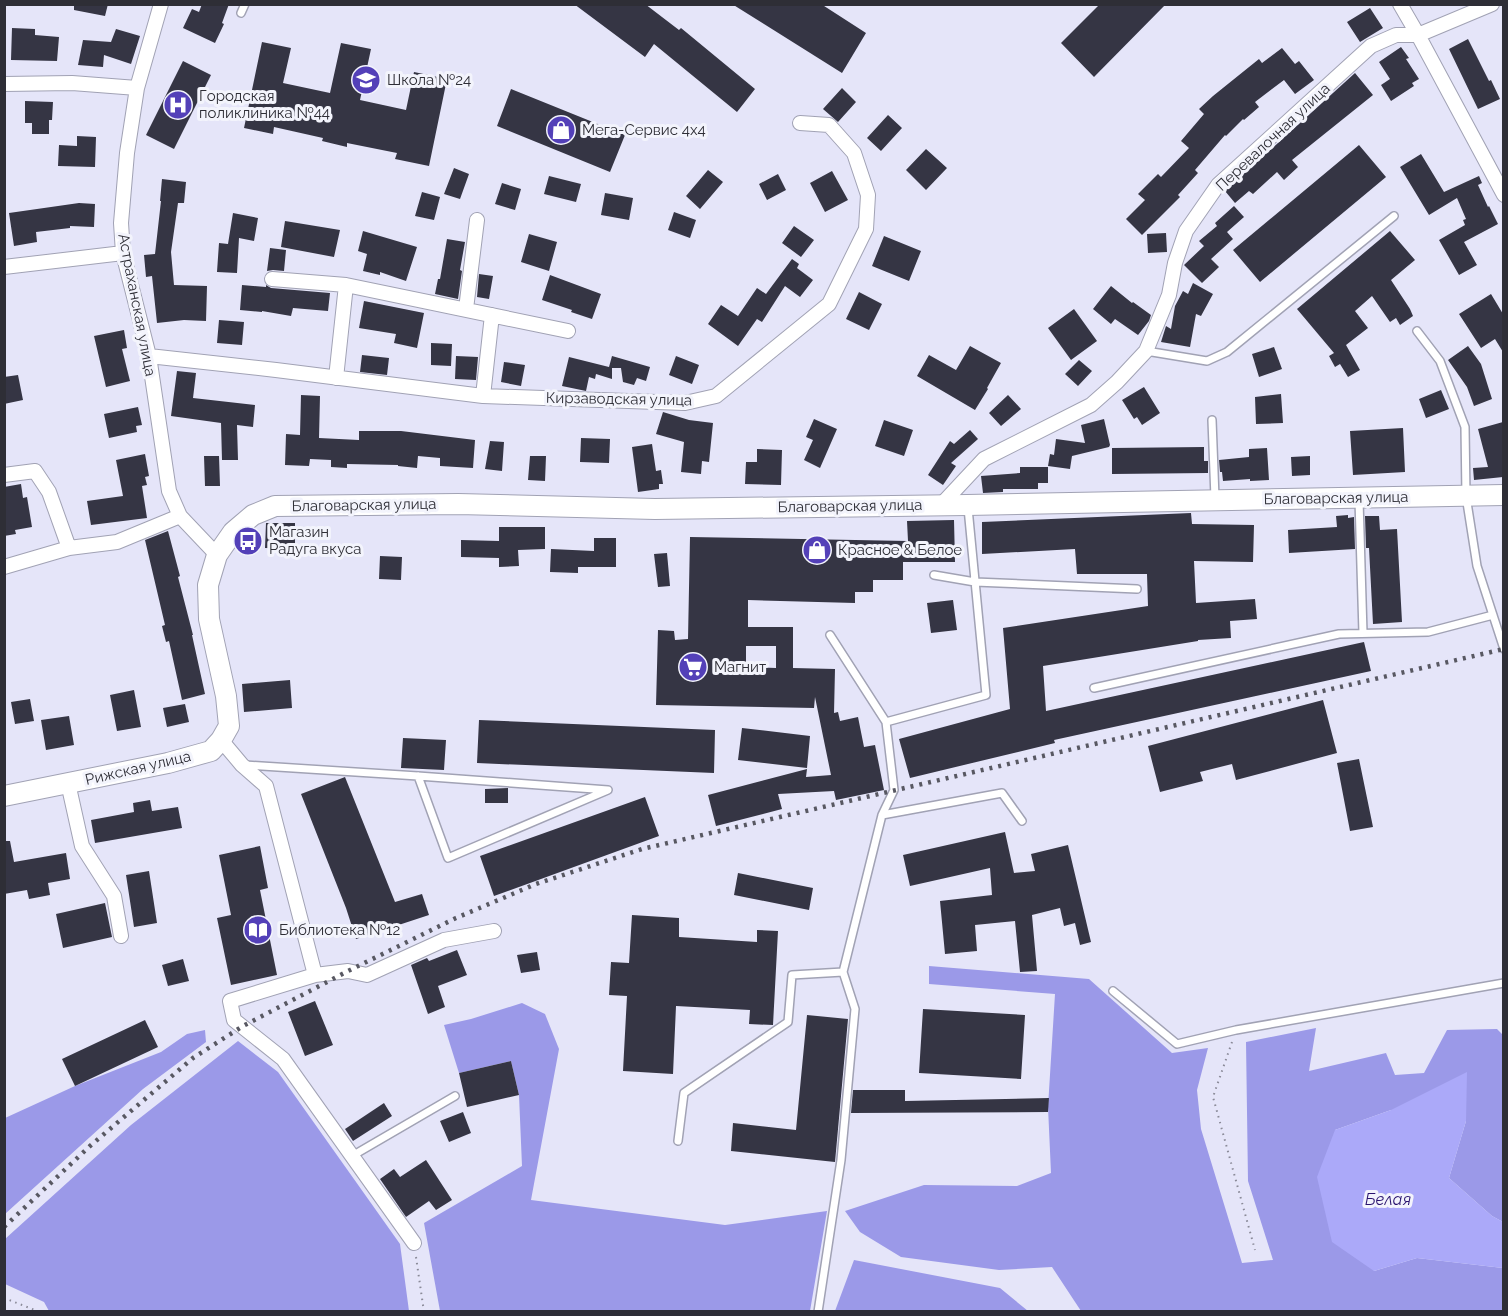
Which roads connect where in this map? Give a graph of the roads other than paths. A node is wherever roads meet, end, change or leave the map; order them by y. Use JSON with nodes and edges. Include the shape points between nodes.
{"nodes":[{"id":1,"x":161,"y":4,"type":"edge"},
{"id":2,"x":245,"y":4,"type":"edge"},
{"id":3,"x":1400,"y":4,"type":"edge"},
{"id":4,"x":1492,"y":4,"type":"edge"},
{"id":5,"x":241,"y":13,"type":"dead end"},
{"id":6,"x":1418,"y":34,"type":"junction"},
{"id":7,"x":4,"y":84,"type":"edge"},
{"id":8,"x":137,"y":88,"type":"junction"},
{"id":9,"x":800,"y":123,"type":"dead end"},
{"id":10,"x":1503,"y":195,"type":"edge"},
{"id":11,"x":1394,"y":216,"type":"dead end"},
{"id":12,"x":477,"y":220,"type":"dead end"},
{"id":13,"x":123,"y":253,"type":"junction"},
{"id":14,"x":4,"y":267,"type":"edge"},
{"id":15,"x":272,"y":279,"type":"dead end"},
{"id":16,"x":346,"y":285,"type":"junction"},
{"id":17,"x":466,"y":309,"type":"junction"},
{"id":18,"x":492,"y":315,"type":"junction"},
{"id":19,"x":568,"y":331,"type":"dead end"},
{"id":20,"x":1417,"y":331,"type":"dead end"},
{"id":21,"x":1146,"y":351,"type":"junction"},
{"id":22,"x":148,"y":356,"type":"junction"},
{"id":23,"x":336,"y":378,"type":"junction"},
{"id":24,"x":483,"y":396,"type":"junction"},
{"id":25,"x":1212,"y":420,"type":"dead end"},
{"id":26,"x":4,"y":475,"type":"edge"},
{"id":27,"x":1503,"y":495,"type":"edge"},
{"id":28,"x":1466,"y":496,"type":"junction"},
{"id":29,"x":1359,"y":498,"type":"junction"},
{"id":30,"x":1215,"y":500,"type":"junction"},
{"id":31,"x":941,"y":505,"type":"junction"},
{"id":32,"x":967,"y":505,"type":"junction"},
{"id":33,"x":180,"y":516,"type":"junction"},
{"id":34,"x":69,"y":548,"type":"junction"},
{"id":35,"x":217,"y":555,"type":"junction"},
{"id":36,"x":4,"y":567,"type":"edge"},
{"id":37,"x":934,"y":575,"type":"dead end"},
{"id":38,"x":975,"y":582,"type":"junction"},
{"id":39,"x":1137,"y":589,"type":"dead end"},
{"id":40,"x":1493,"y":615,"type":"junction"},
{"id":41,"x":1363,"y":633,"type":"junction"},
{"id":42,"x":830,"y":635,"type":"dead end"},
{"id":43,"x":1503,"y":649,"type":"edge"},
{"id":44,"x":1094,"y":688,"type":"dead end"},
{"id":45,"x":886,"y":722,"type":"junction"},
{"id":46,"x":221,"y":740,"type":"junction"},
{"id":47,"x":242,"y":765,"type":"junction"},
{"id":48,"x":418,"y":776,"type":"junction"},
{"id":49,"x":68,"y":783,"type":"junction"},
{"id":50,"x":4,"y":796,"type":"edge"},
{"id":51,"x":882,"y":815,"type":"junction"},
{"id":52,"x":1022,"y":821,"type":"dead end"},
{"id":53,"x":494,"y":931,"type":"dead end"},
{"id":54,"x":121,"y":936,"type":"dead end"},
{"id":55,"x":843,"y":972,"type":"junction"},
{"id":56,"x":315,"y":975,"type":"junction"},
{"id":57,"x":1503,"y":983,"type":"edge"},
{"id":58,"x":1113,"y":991,"type":"dead end"},
{"id":59,"x":455,"y":1096,"type":"dead end"},
{"id":60,"x":678,"y":1141,"type":"dead end"},
{"id":61,"x":352,"y":1156,"type":"junction"},
{"id":62,"x":414,"y":1243,"type":"road end"},
{"id":63,"x":818,"y":1311,"type":"edge"}],
"edges":[{"from":1,"to":8,"type":"street","name":"Астраханская улица"},
{"from":2,"to":5,"type":"lane"},
{"from":3,"to":6,"type":"street"},
{"from":4,"to":6,"type":"street","name":"Перевалочная улица"},
{"from":6,"to":10,"type":"street"},
{"from":6,"to":21,"type":"street","name":"Перевалочная улица","via":[[1396,35],[1371,46],[1218,185],[1186,231],[1168,295]]},
{"from":7,"to":8,"type":"street","via":[[72,83]]},
{"from":8,"to":13,"type":"street","name":"Астраханская улица","via":[[121,223]]},
{"from":9,"to":24,"type":"street","name":"Кирзаводская улица","via":[[829,124],[854,153],[868,195],[866,229],[830,304],[716,396],[685,403]]},
{"from":11,"to":21,"type":"lane","via":[[1227,352],[1208,361]]},
{"from":12,"to":17,"type":"street"},
{"from":13,"to":14,"type":"street"},
{"from":13,"to":22,"type":"street","name":"Астраханская улица"},
{"from":15,"to":16,"type":"street"},
{"from":16,"to":17,"type":"street"},
{"from":16,"to":23,"type":"street"},
{"from":17,"to":18,"type":"street"},
{"from":18,"to":19,"type":"street"},
{"from":18,"to":24,"type":"street"},
{"from":20,"to":28,"type":"lane","via":[[1440,361],[1466,426]]},
{"from":21,"to":31,"type":"street","name":"Перевалочная улица","via":[[1091,405],[984,459]]},
{"from":22,"to":23,"type":"street","name":"Кирзаводская улица"},
{"from":22,"to":33,"type":"street","name":"Астраханская улица","via":[[169,491]]},
{"from":23,"to":24,"type":"street","name":"Кирзаводская улица"},
{"from":25,"to":30,"type":"lane"},
{"from":26,"to":34,"type":"street","via":[[35,471],[49,492]]},
{"from":27,"to":28,"type":"street","name":"Благоварская улица"},
{"from":28,"to":29,"type":"street","name":"Благоварская улица"},
{"from":28,"to":40,"type":"lane","via":[[1478,566]]},
{"from":29,"to":30,"type":"street","name":"Благоварская улица"},
{"from":29,"to":41,"type":"lane"},
{"from":30,"to":32,"type":"street","name":"Благоварская улица"},
{"from":31,"to":32,"type":"street","name":"Благоварская улица"},
{"from":31,"to":35,"type":"street","name":"Благоварская улица","via":[[655,509],[458,504],[275,506],[253,515],[233,532]]},
{"from":32,"to":38,"type":"lane"},
{"from":33,"to":34,"type":"street","via":[[117,542]]},
{"from":33,"to":35,"type":"street","name":"Астраханская улица"},
{"from":34,"to":36,"type":"street"},
{"from":35,"to":46,"type":"street","via":[[208,585],[209,619],[229,726]]},
{"from":37,"to":38,"type":"lane"},
{"from":38,"to":39,"type":"lane"},
{"from":38,"to":45,"type":"lane","via":[[986,696]]},
{"from":40,"to":41,"type":"lane","via":[[1428,632]]},
{"from":40,"to":43,"type":"lane"},
{"from":41,"to":44,"type":"lane","via":[[1339,634]]},
{"from":42,"to":45,"type":"lane"},
{"from":45,"to":51,"type":"lane","via":[[894,790]]},
{"from":46,"to":47,"type":"street"},
{"from":46,"to":49,"type":"street","name":"Рижская улица","via":[[211,751]]},
{"from":47,"to":48,"type":"lane"},
{"from":47,"to":56,"type":"street","via":[[266,786]]},
{"from":48,"to":48,"type":"lane","via":[[501,782],[608,790],[448,858]]},
{"from":49,"to":50,"type":"street","name":"Рижская улица"},
{"from":49,"to":54,"type":"street","via":[[82,846],[114,896]]},
{"from":51,"to":52,"type":"lane","via":[[1002,794]]},
{"from":51,"to":55,"type":"lane"},
{"from":53,"to":56,"type":"street","via":[[444,940],[367,975],[348,971]]},
{"from":55,"to":60,"type":"lane","via":[[792,975],[788,1022],[684,1093]]},
{"from":55,"to":63,"type":"lane","via":[[855,1009],[841,1160]]},
{"from":56,"to":61,"type":"street","via":[[230,1000],[234,1020],[283,1059]]},
{"from":57,"to":58,"type":"lane","via":[[1177,1044]]},
{"from":59,"to":61,"type":"lane"},
{"from":61,"to":62,"type":"street"}]}
